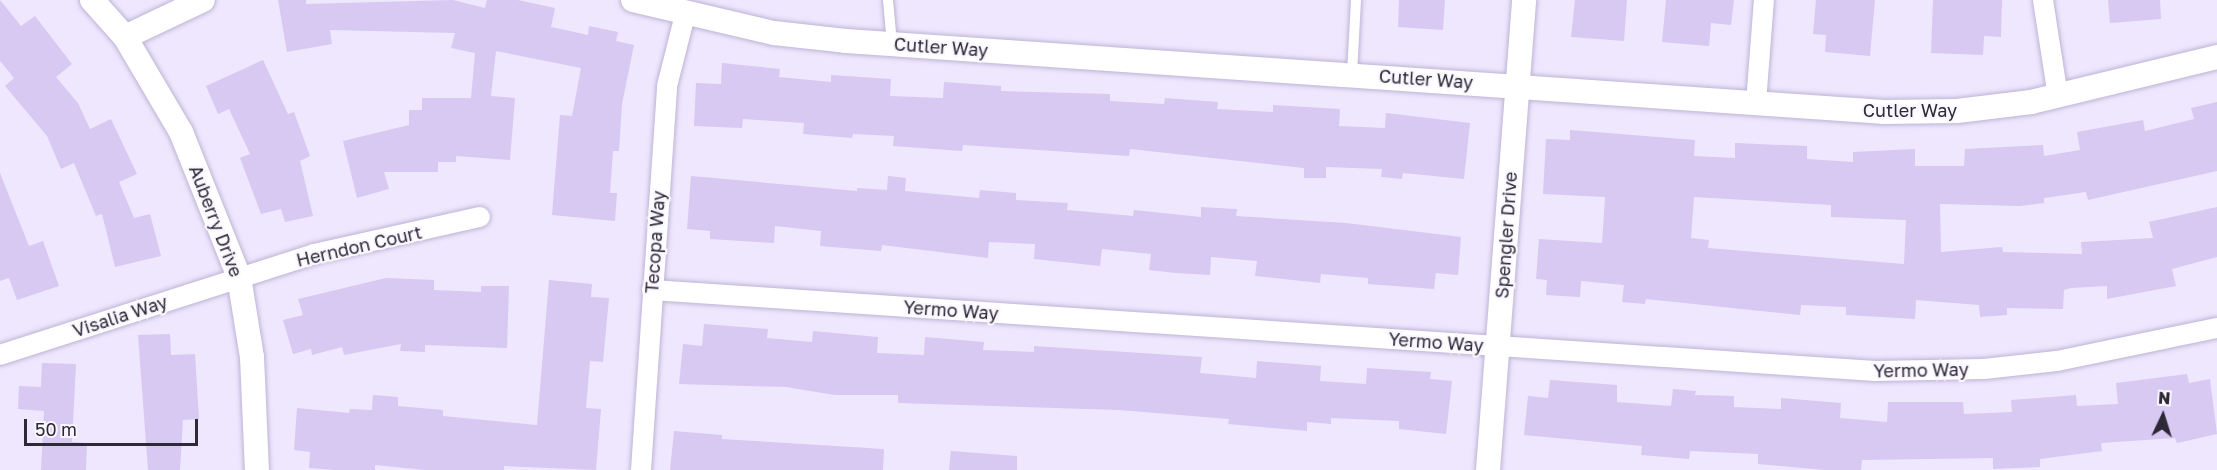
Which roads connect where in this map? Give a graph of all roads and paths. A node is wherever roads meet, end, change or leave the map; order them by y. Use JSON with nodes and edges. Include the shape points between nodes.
{"nodes":[{"id":1,"x":92,"y":0,"type":"edge"},
{"id":2,"x":202,"y":0,"type":"edge"},
{"id":3,"x":633,"y":0,"type":"edge"},
{"id":4,"x":888,"y":0,"type":"edge"},
{"id":5,"x":1356,"y":0,"type":"edge"},
{"id":6,"x":1524,"y":0,"type":"edge"},
{"id":7,"x":1764,"y":0,"type":"edge"},
{"id":8,"x":2043,"y":0,"type":"edge"},
{"id":9,"x":685,"y":15,"type":"junction"},
{"id":10,"x":125,"y":37,"type":"junction"},
{"id":11,"x":892,"y":44,"type":"junction"},
{"id":12,"x":2217,"y":57,"type":"edge"},
{"id":13,"x":1353,"y":74,"type":"junction"},
{"id":14,"x":1517,"y":85,"type":"junction"},
{"id":15,"x":2058,"y":97,"type":"junction"},
{"id":16,"x":1756,"y":103,"type":"junction"},
{"id":17,"x":480,"y":218,"type":"dead end"},
{"id":18,"x":239,"y":277,"type":"junction"},
{"id":19,"x":652,"y":290,"type":"junction"},
{"id":20,"x":2217,"y":328,"type":"edge"},
{"id":21,"x":1497,"y":346,"type":"junction"},
{"id":22,"x":0,"y":355,"type":"edge"},
{"id":23,"x":257,"y":470,"type":"edge"},
{"id":24,"x":641,"y":470,"type":"edge"},
{"id":25,"x":1488,"y":470,"type":"edge"}],
"edges":[{"from":1,"to":10,"type":"street","name":"Auberry Drive"},
{"from":2,"to":10,"type":"street"},
{"from":3,"to":9,"type":"street","name":"Cutler Way"},
{"from":4,"to":11,"type":"lane"},
{"from":5,"to":13,"type":"lane"},
{"from":6,"to":14,"type":"street","name":"Spengler Drive"},
{"from":7,"to":16,"type":"street"},
{"from":8,"to":15,"type":"street"},
{"from":9,"to":11,"type":"street","name":"Cutler Way","via":[[774,33]]},
{"from":9,"to":19,"type":"street","name":"Tecopa Way","via":[[667,86]]},
{"from":10,"to":18,"type":"street","name":"Auberry Drive","via":[[181,132]]},
{"from":11,"to":13,"type":"street","name":"Cutler Way"},
{"from":12,"to":15,"type":"street","name":"Cutler Way"},
{"from":13,"to":14,"type":"street","name":"Cutler Way"},
{"from":14,"to":16,"type":"street","name":"Cutler Way"},
{"from":14,"to":21,"type":"street","name":"Spengler Drive"},
{"from":15,"to":16,"type":"street","name":"Cutler Way","via":[[1958,111],[1884,112]]},
{"from":17,"to":18,"type":"street","name":"Herndon Court","via":[[324,251]]},
{"from":18,"to":22,"type":"street","name":"Visalia Way"},
{"from":18,"to":23,"type":"street","name":"Auberry Drive","via":[[252,357]]},
{"from":19,"to":21,"type":"street","name":"Yermo Way"},
{"from":19,"to":24,"type":"street","name":"Tecopa Way"},
{"from":20,"to":21,"type":"street","name":"Yermo Way","via":[[2066,359],[1947,371],[1875,371]]},
{"from":21,"to":25,"type":"street","name":"Spengler Drive"}]}
